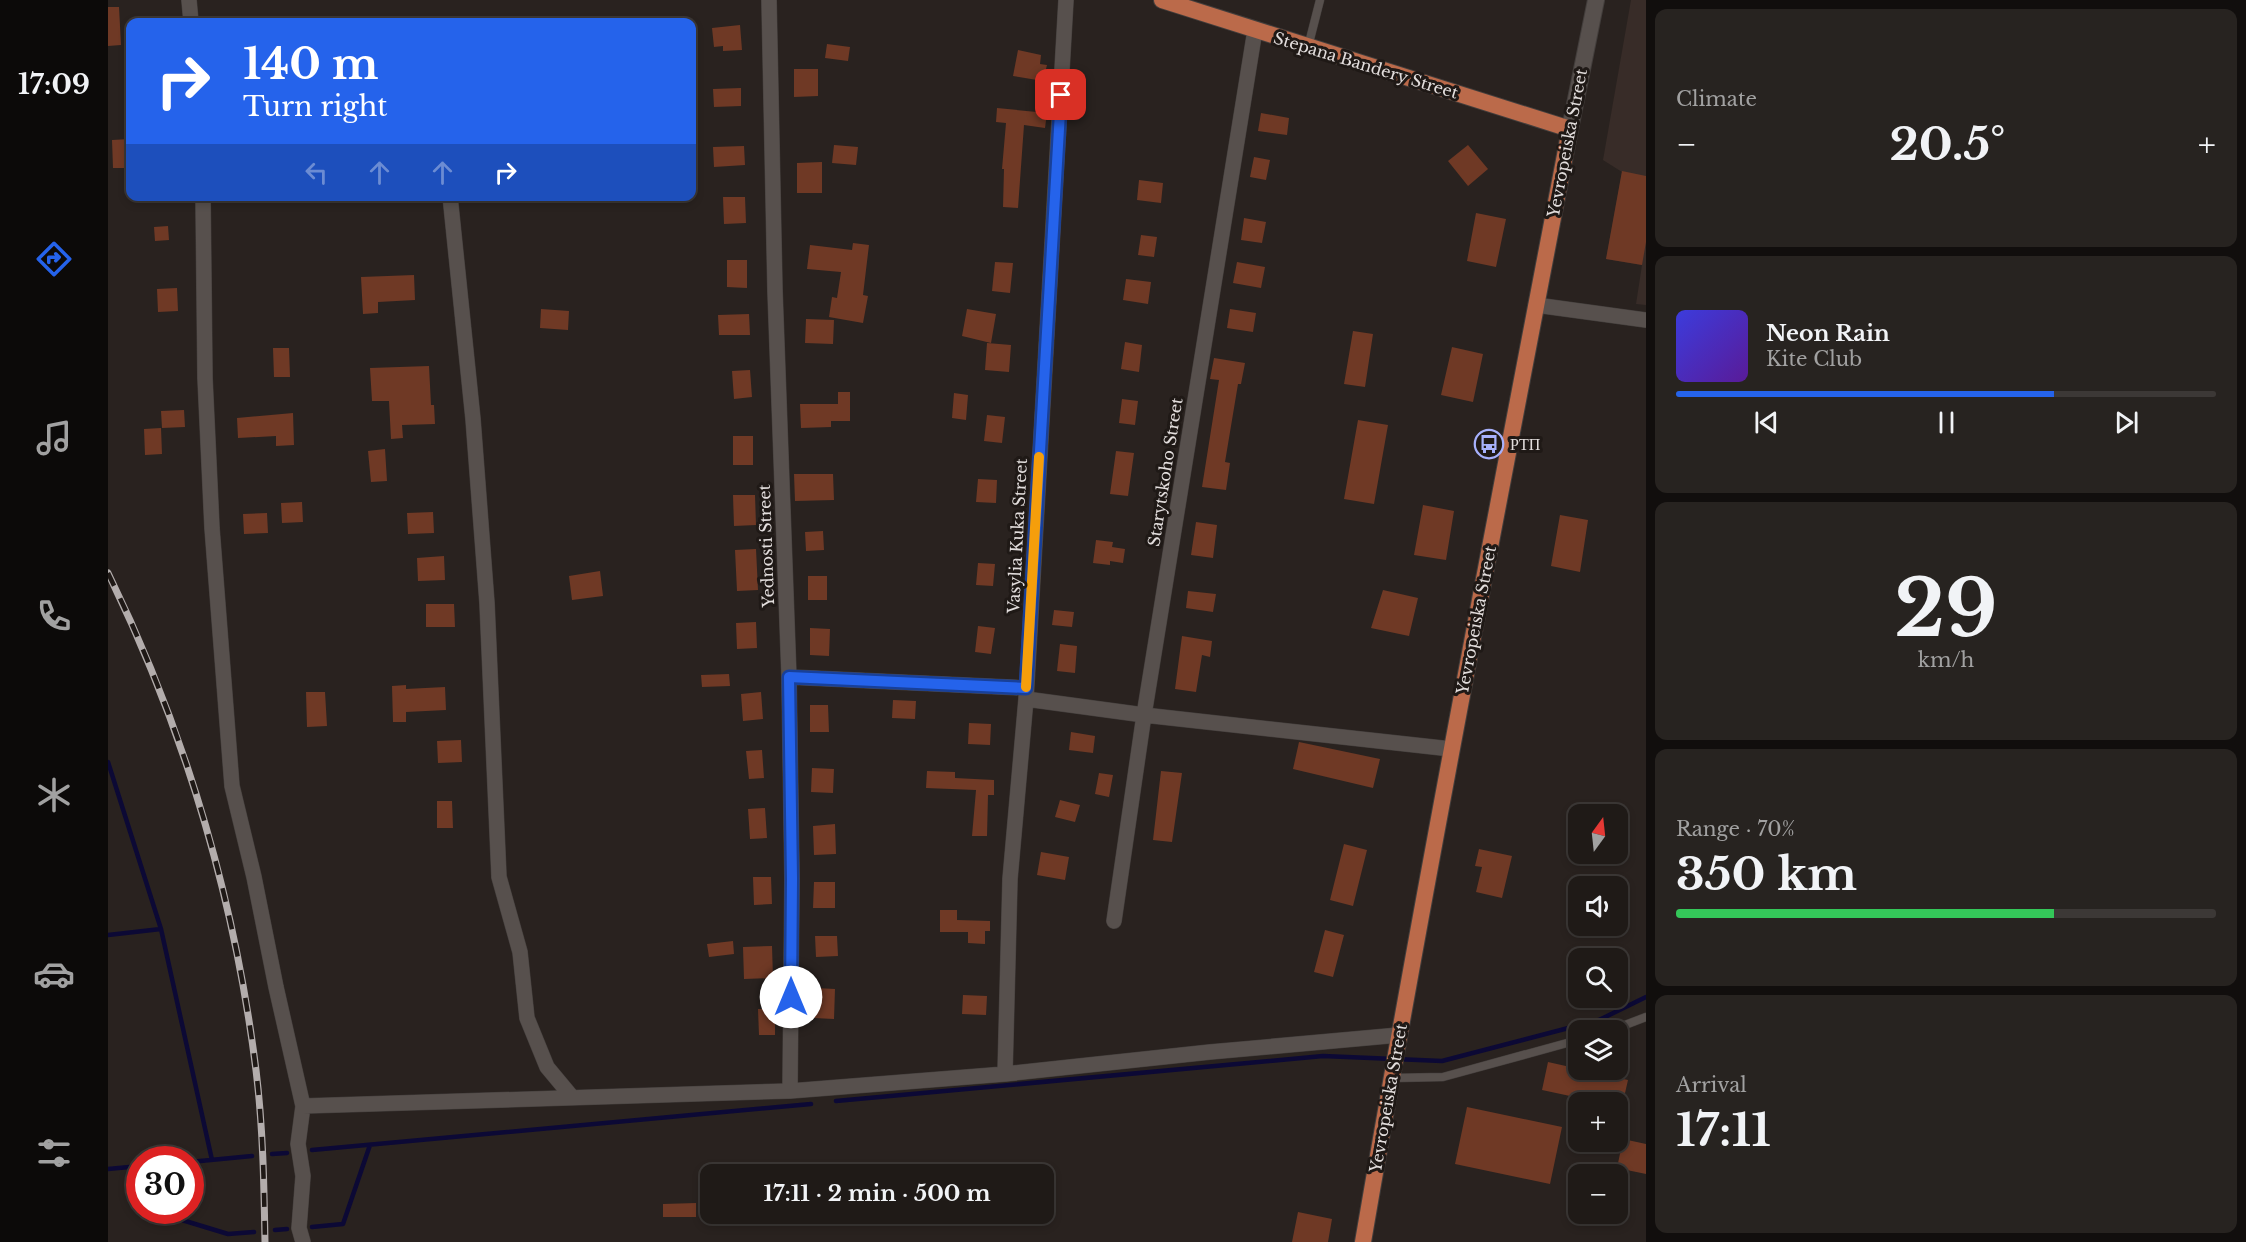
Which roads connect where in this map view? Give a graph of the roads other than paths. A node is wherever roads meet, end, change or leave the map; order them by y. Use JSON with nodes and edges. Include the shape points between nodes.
{"nodes":[{"id":1,"x":189,"y":0,"type":"edge"},
{"id":2,"x":769,"y":0,"type":"edge"},
{"id":3,"x":1066,"y":0,"type":"edge"},
{"id":4,"x":1320,"y":0,"type":"edge"},
{"id":5,"x":1596,"y":0,"type":"edge"},
{"id":6,"x":1175,"y":2,"type":"edge"},
{"id":7,"x":190,"y":18,"type":"edge"},
{"id":8,"x":1255,"y":30,"type":"junction"},
{"id":9,"x":1308,"y":47,"type":"junction"},
{"id":10,"x":1570,"y":129,"type":"junction"},
{"id":11,"x":203,"y":201,"type":"edge"},
{"id":12,"x":450,"y":201,"type":"edge"},
{"id":13,"x":1536,"y":306,"type":"junction"},
{"id":14,"x":1646,"y":320,"type":"edge"},
{"id":15,"x":789,"y":677,"type":"junction"},
{"id":16,"x":1026,"y":694,"type":"junction"},
{"id":17,"x":1144,"y":715,"type":"junction"},
{"id":18,"x":1451,"y":749,"type":"junction"},
{"id":19,"x":1114,"y":921,"type":"dead end"},
{"id":20,"x":1646,"y":1017,"type":"edge"},
{"id":21,"x":1628,"y":1024,"type":"edge"},
{"id":22,"x":1398,"y":1041,"type":"junction"},
{"id":23,"x":1568,"y":1043,"type":"edge"},
{"id":24,"x":1392,"y":1072,"type":"junction"},
{"id":25,"x":1005,"y":1074,"type":"junction"},
{"id":26,"x":790,"y":1091,"type":"junction"},
{"id":27,"x":572,"y":1097,"type":"junction"},
{"id":28,"x":303,"y":1106,"type":"junction"},
{"id":29,"x":303,"y":1242,"type":"edge"},
{"id":30,"x":1363,"y":1242,"type":"edge"}],
"edges":[{"from":1,"to":7,"type":"street"},
{"from":2,"to":15,"type":"street","name":"Yednosti Street"},
{"from":3,"to":16,"type":"street","name":"Vasylia Kuka Street"},
{"from":4,"to":9,"type":"lane"},
{"from":5,"to":10,"type":"main road","name":"Yevropeiska Street"},
{"from":6,"to":8,"type":"main road","name":"Stepana Bandery Street"},
{"from":8,"to":9,"type":"main road","name":"Stepana Bandery Street"},
{"from":8,"to":17,"type":"street","name":"Starytskoho Street"},
{"from":9,"to":10,"type":"main road","name":"Stepana Bandery Street"},
{"from":10,"to":13,"type":"main road","name":"Yevropeiska Street"},
{"from":11,"to":28,"type":"street","via":[[211,516],[232,786]]},
{"from":12,"to":27,"type":"street","via":[[487,603],[499,877],[520,952],[527,1018],[547,1067]]},
{"from":13,"to":14,"type":"street"},
{"from":13,"to":18,"type":"main road","name":"Yevropeiska Street"},
{"from":15,"to":16,"type":"street"},
{"from":15,"to":26,"type":"street","name":"Yednosti Street"},
{"from":16,"to":17,"type":"street"},
{"from":16,"to":25,"type":"street","name":"Vasylia Kuka Street","via":[[1010,879]]},
{"from":17,"to":18,"type":"street"},
{"from":17,"to":19,"type":"street","name":"Starytskoho Street"},
{"from":18,"to":22,"type":"main road","name":"Yevropeiska Street"},
{"from":20,"to":21,"type":"lane"},
{"from":22,"to":24,"type":"main road","name":"Yevropeiska Street"},
{"from":22,"to":25,"type":"street","via":[[1210,1052]]},
{"from":23,"to":24,"type":"lane","via":[[1443,1077]]},
{"from":24,"to":30,"type":"main road","name":"Yevropeiska Street"},
{"from":25,"to":26,"type":"street"},
{"from":26,"to":27,"type":"street"},
{"from":27,"to":28,"type":"street"},
{"from":28,"to":29,"type":"street","via":[[298,1144],[303,1176],[299,1228]]}]}
